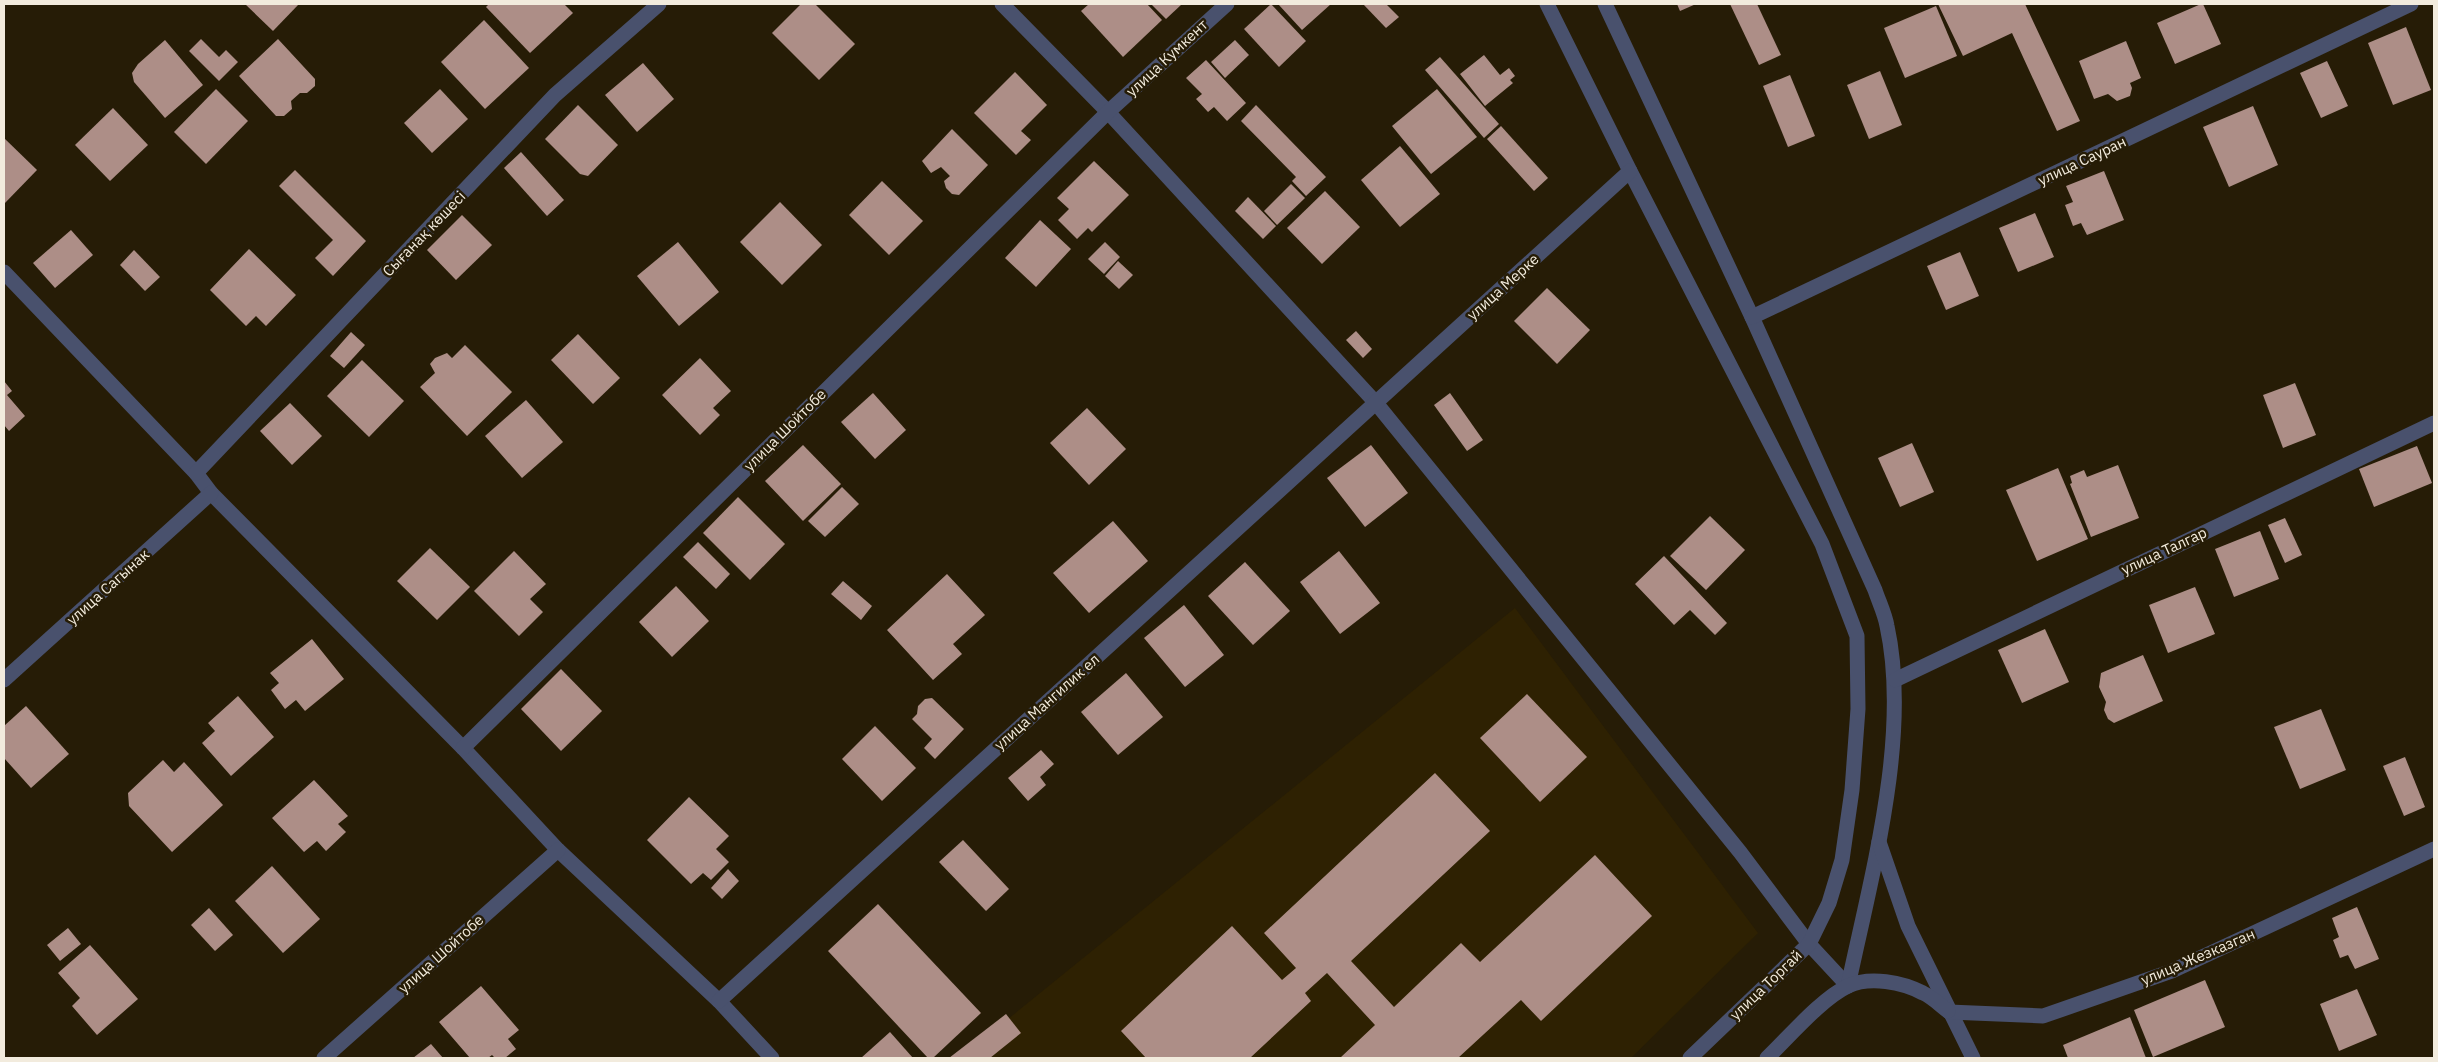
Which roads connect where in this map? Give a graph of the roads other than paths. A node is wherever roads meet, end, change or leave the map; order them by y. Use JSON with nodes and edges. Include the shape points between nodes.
{"nodes":[{"id":1,"x":660,"y":4,"type":"edge"},
{"id":2,"x":1002,"y":4,"type":"edge"},
{"id":3,"x":1227,"y":4,"type":"edge"},
{"id":4,"x":1547,"y":4,"type":"edge"},
{"id":5,"x":1605,"y":4,"type":"edge"},
{"id":6,"x":2411,"y":4,"type":"edge"},
{"id":7,"x":1108,"y":112,"type":"junction"},
{"id":8,"x":1630,"y":171,"type":"junction"},
{"id":9,"x":4,"y":272,"type":"edge"},
{"id":10,"x":1752,"y":317,"type":"junction"},
{"id":11,"x":1376,"y":403,"type":"junction"},
{"id":12,"x":2434,"y":423,"type":"edge"},
{"id":13,"x":196,"y":472,"type":"junction"},
{"id":14,"x":212,"y":493,"type":"junction"},
{"id":15,"x":4,"y":680,"type":"edge"},
{"id":16,"x":1895,"y":680,"type":"junction"},
{"id":17,"x":463,"y":748,"type":"junction"},
{"id":18,"x":1878,"y":841,"type":"junction"},
{"id":19,"x":2434,"y":849,"type":"edge"},
{"id":20,"x":558,"y":850,"type":"junction"},
{"id":21,"x":1809,"y":944,"type":"junction"},
{"id":22,"x":1848,"y":986,"type":"junction"},
{"id":23,"x":719,"y":1001,"type":"junction"},
{"id":24,"x":1949,"y":1012,"type":"junction"},
{"id":25,"x":324,"y":1058,"type":"edge"},
{"id":26,"x":772,"y":1058,"type":"edge"},
{"id":27,"x":1690,"y":1058,"type":"edge"},
{"id":28,"x":1767,"y":1058,"type":"edge"},
{"id":29,"x":1974,"y":1058,"type":"edge"}],
"edges":[{"from":1,"to":13,"type":"street","name":"Сығанақ көшесі","via":[[555,95]]},
{"from":2,"to":7,"type":"street"},
{"from":3,"to":7,"type":"street","name":"улица Кумкент"},
{"from":4,"to":8,"type":"street"},
{"from":5,"to":10,"type":"street"},
{"from":6,"to":10,"type":"street","name":"улица Сауран"},
{"from":7,"to":11,"type":"street"},
{"from":7,"to":17,"type":"street","name":"улица Шойтобе"},
{"from":8,"to":11,"type":"street","name":"улица Мерке"},
{"from":8,"to":21,"type":"street","via":[[1822,544],[1857,636],[1858,709],[1852,790],[1842,860],[1829,903]]},
{"from":9,"to":13,"type":"street"},
{"from":10,"to":16,"type":"street","via":[[1875,590],[1887,624]]},
{"from":11,"to":21,"type":"street","via":[[1740,852]]},
{"from":11,"to":23,"type":"street","name":"улица Мангилик ел"},
{"from":12,"to":16,"type":"street","name":"улица Талгар"},
{"from":13,"to":14,"type":"street"},
{"from":14,"to":15,"type":"street","name":"улица Сагынак"},
{"from":14,"to":17,"type":"street"},
{"from":16,"to":18,"type":"street","via":[[1893,746]]},
{"from":17,"to":20,"type":"street"},
{"from":18,"to":22,"type":"street"},
{"from":18,"to":24,"type":"street","via":[[1908,926]]},
{"from":19,"to":24,"type":"street","name":"улица Жезказган","via":[[2172,971],[2043,1016]]},
{"from":20,"to":23,"type":"street"},
{"from":20,"to":25,"type":"street","name":"улица Шойтобе"},
{"from":21,"to":22,"type":"street","name":"улица Торгай"},
{"from":21,"to":27,"type":"street","name":"улица Торгай"},
{"from":22,"to":24,"type":"street","via":[[1874,981],[1901,984],[1924,993]]},
{"from":22,"to":28,"type":"street","via":[[1818,1008]]},
{"from":23,"to":26,"type":"street"},
{"from":24,"to":29,"type":"street"}]}
